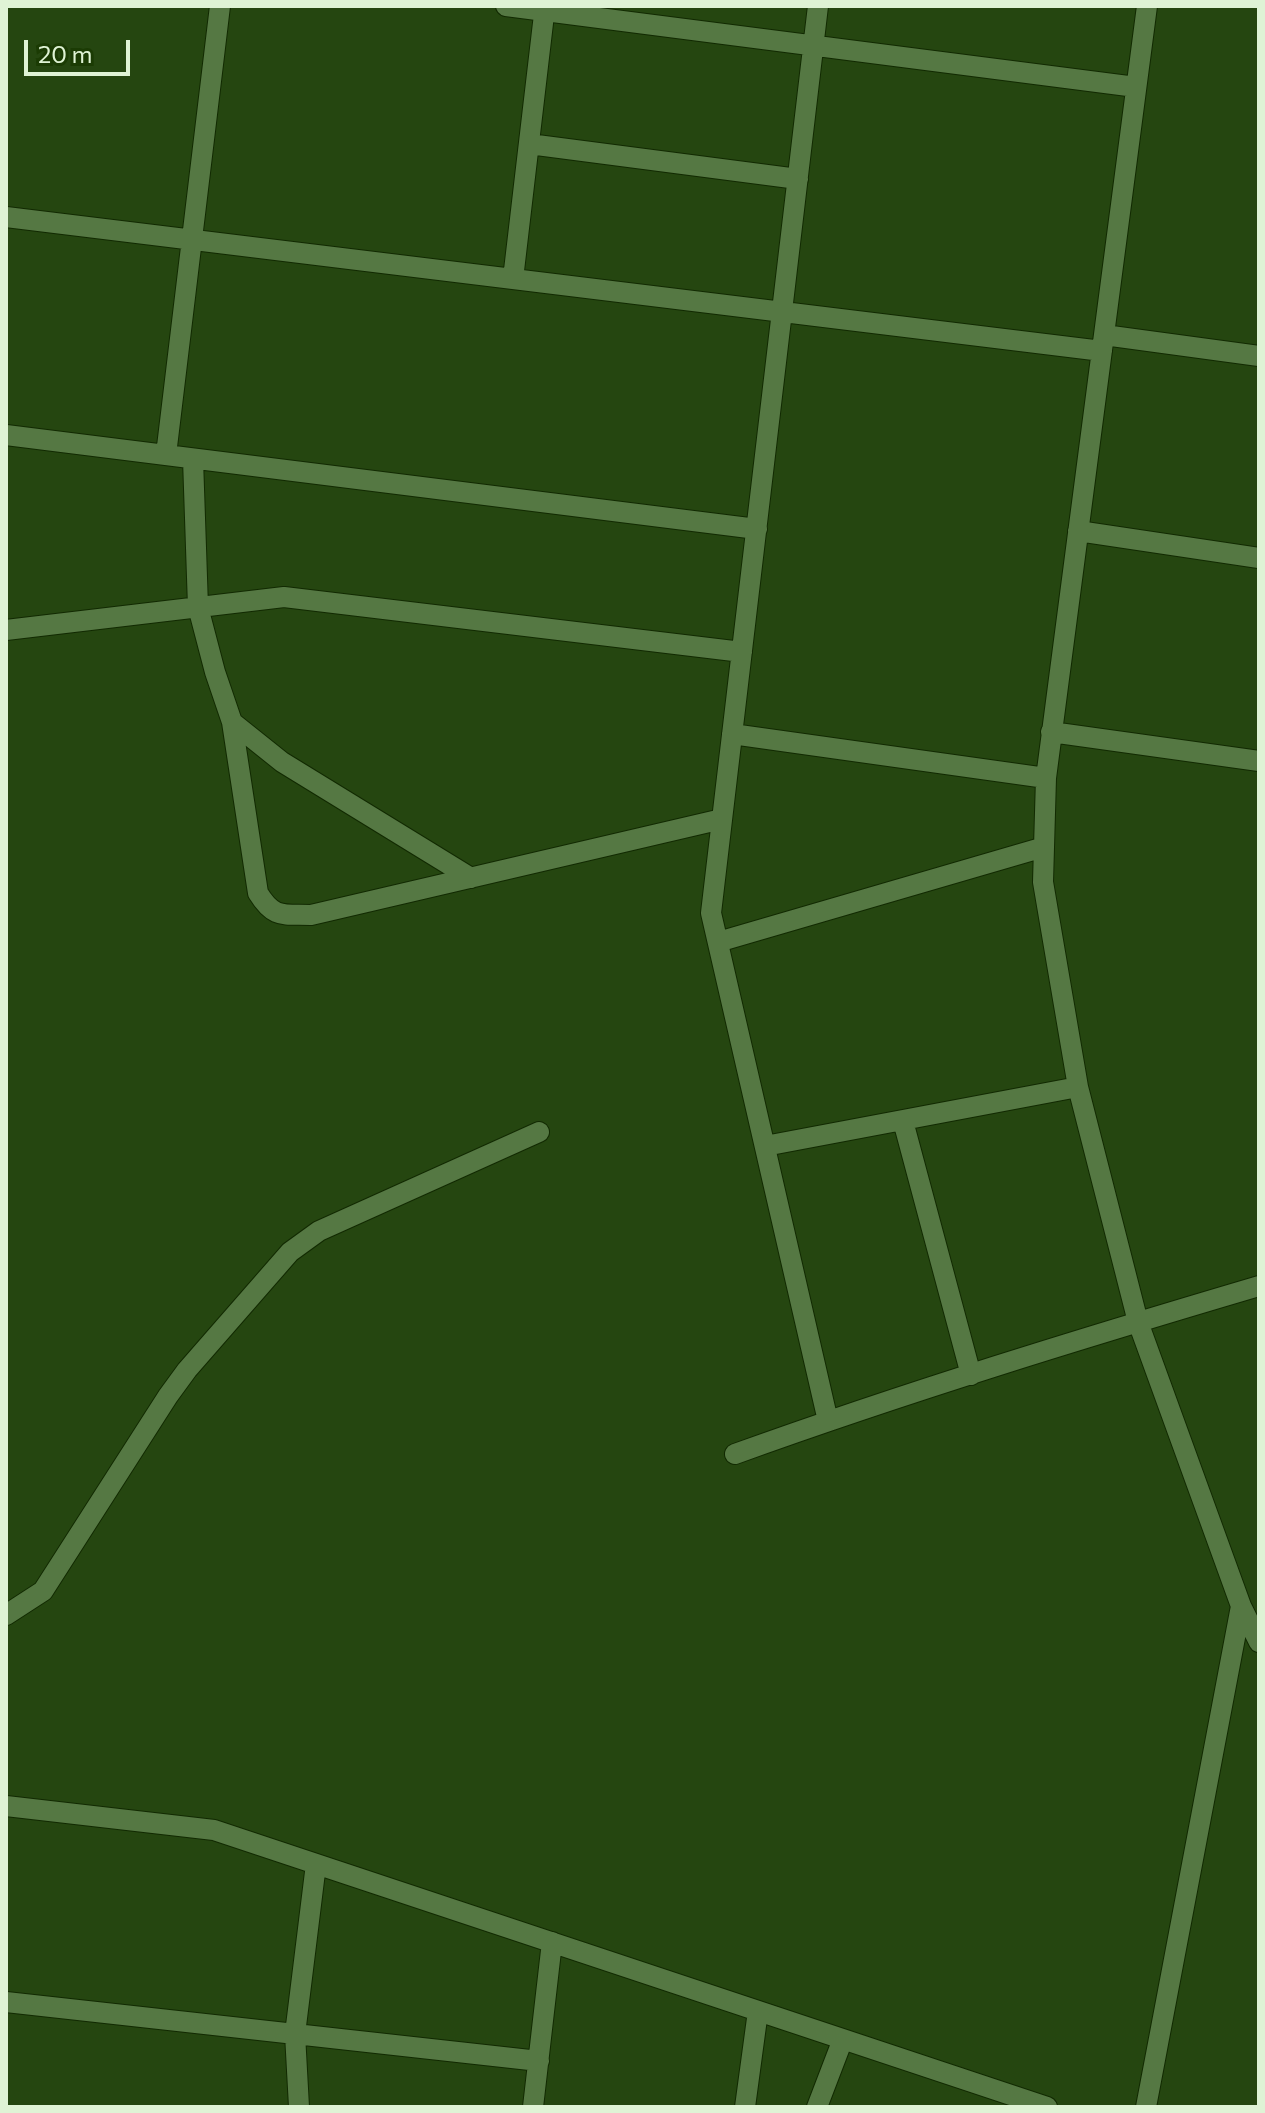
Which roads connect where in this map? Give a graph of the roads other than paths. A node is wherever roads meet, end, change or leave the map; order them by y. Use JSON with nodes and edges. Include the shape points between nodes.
{"nodes":[{"id":1,"x":220,"y":6,"type":"edge"},
{"id":2,"x":506,"y":6,"type":"edge"},
{"id":3,"x":818,"y":6,"type":"edge"},
{"id":4,"x":1147,"y":6,"type":"edge"},
{"id":5,"x":545,"y":8,"type":"edge"},
{"id":6,"x":814,"y":45,"type":"junction"},
{"id":7,"x":1136,"y":87,"type":"junction"},
{"id":8,"x":529,"y":144,"type":"junction"},
{"id":9,"x":798,"y":179,"type":"junction"},
{"id":10,"x":6,"y":217,"type":"edge"},
{"id":11,"x":192,"y":240,"type":"junction"},
{"id":12,"x":513,"y":279,"type":"junction"},
{"id":13,"x":782,"y":312,"type":"junction"},
{"id":14,"x":1103,"y":343,"type":"junction"},
{"id":15,"x":1259,"y":356,"type":"edge"},
{"id":16,"x":6,"y":435,"type":"edge"},
{"id":17,"x":166,"y":455,"type":"junction"},
{"id":18,"x":193,"y":459,"type":"junction"},
{"id":19,"x":757,"y":529,"type":"junction"},
{"id":20,"x":1078,"y":531,"type":"junction"},
{"id":21,"x":1259,"y":558,"type":"edge"},
{"id":22,"x":198,"y":607,"type":"junction"},
{"id":23,"x":6,"y":630,"type":"edge"},
{"id":24,"x":742,"y":652,"type":"junction"},
{"id":25,"x":232,"y":722,"type":"junction"},
{"id":26,"x":1051,"y":732,"type":"junction"},
{"id":27,"x":732,"y":734,"type":"junction"},
{"id":28,"x":1259,"y":761,"type":"edge"},
{"id":29,"x":1046,"y":778,"type":"junction"},
{"id":30,"x":722,"y":819,"type":"junction"},
{"id":31,"x":1044,"y":847,"type":"junction"},
{"id":32,"x":471,"y":878,"type":"junction"},
{"id":33,"x":718,"y":942,"type":"junction"},
{"id":34,"x":1078,"y":1087,"type":"junction"},
{"id":35,"x":903,"y":1121,"type":"junction"},
{"id":36,"x":539,"y":1132,"type":"dead end"},
{"id":37,"x":765,"y":1146,"type":"junction"},
{"id":38,"x":1259,"y":1286,"type":"edge"},
{"id":39,"x":1138,"y":1322,"type":"junction"},
{"id":40,"x":971,"y":1375,"type":"junction"},
{"id":41,"x":828,"y":1421,"type":"junction"},
{"id":42,"x":735,"y":1454,"type":"dead end"},
{"id":43,"x":1241,"y":1606,"type":"junction"},
{"id":44,"x":6,"y":1615,"type":"edge"},
{"id":45,"x":1259,"y":1642,"type":"edge"},
{"id":46,"x":6,"y":1806,"type":"edge"},
{"id":47,"x":316,"y":1864,"type":"junction"},
{"id":48,"x":552,"y":1942,"type":"junction"},
{"id":49,"x":6,"y":2002,"type":"edge"},
{"id":50,"x":758,"y":2011,"type":"junction"},
{"id":51,"x":295,"y":2034,"type":"junction"},
{"id":52,"x":843,"y":2039,"type":"junction"},
{"id":53,"x":539,"y":2061,"type":"junction"},
{"id":54,"x":997,"y":2099,"type":"edge"},
{"id":55,"x":299,"y":2107,"type":"edge"},
{"id":56,"x":533,"y":2107,"type":"edge"},
{"id":57,"x":745,"y":2107,"type":"edge"},
{"id":58,"x":817,"y":2107,"type":"edge"},
{"id":59,"x":1047,"y":2107,"type":"edge"},
{"id":60,"x":1146,"y":2107,"type":"edge"}],
"edges":[{"from":1,"to":11,"type":"street"},
{"from":2,"to":5,"type":"street"},
{"from":3,"to":6,"type":"street"},
{"from":4,"to":7,"type":"street"},
{"from":5,"to":6,"type":"street"},
{"from":5,"to":8,"type":"street"},
{"from":6,"to":7,"type":"street"},
{"from":6,"to":9,"type":"street"},
{"from":7,"to":14,"type":"street"},
{"from":8,"to":9,"type":"street"},
{"from":8,"to":12,"type":"street"},
{"from":9,"to":13,"type":"street"},
{"from":10,"to":11,"type":"street"},
{"from":11,"to":12,"type":"street"},
{"from":11,"to":17,"type":"street"},
{"from":12,"to":13,"type":"street"},
{"from":13,"to":14,"type":"street"},
{"from":13,"to":19,"type":"street"},
{"from":14,"to":15,"type":"street"},
{"from":14,"to":20,"type":"street"},
{"from":16,"to":17,"type":"street"},
{"from":17,"to":18,"type":"street"},
{"from":18,"to":19,"type":"street"},
{"from":18,"to":22,"type":"street"},
{"from":19,"to":24,"type":"street"},
{"from":20,"to":21,"type":"street"},
{"from":20,"to":26,"type":"street"},
{"from":22,"to":23,"type":"street"},
{"from":22,"to":24,"type":"street","via":[[284,597]]},
{"from":22,"to":25,"type":"street"},
{"from":24,"to":27,"type":"street"},
{"from":25,"to":32,"type":"street","via":[[282,762]]},
{"from":25,"to":32,"type":"street","via":[[258,893],[267,909],[311,915]]},
{"from":26,"to":28,"type":"street"},
{"from":26,"to":29,"type":"street"},
{"from":27,"to":29,"type":"street"},
{"from":27,"to":30,"type":"street"},
{"from":29,"to":31,"type":"street"},
{"from":30,"to":32,"type":"street"},
{"from":30,"to":33,"type":"street","via":[[711,913]]},
{"from":31,"to":33,"type":"street"},
{"from":31,"to":34,"type":"street","via":[[1043,882]]},
{"from":33,"to":37,"type":"street"},
{"from":34,"to":35,"type":"street"},
{"from":34,"to":39,"type":"street"},
{"from":35,"to":37,"type":"street"},
{"from":35,"to":40,"type":"street"},
{"from":36,"to":44,"type":"street","via":[[319,1231],[290,1252],[168,1396],[43,1591]]},
{"from":37,"to":41,"type":"street"},
{"from":38,"to":39,"type":"street"},
{"from":39,"to":40,"type":"street"},
{"from":39,"to":43,"type":"street"},
{"from":40,"to":41,"type":"street"},
{"from":41,"to":42,"type":"street"},
{"from":43,"to":45,"type":"street"},
{"from":43,"to":60,"type":"street"},
{"from":46,"to":47,"type":"street","via":[[214,1830]]},
{"from":47,"to":48,"type":"street"},
{"from":47,"to":51,"type":"street"},
{"from":48,"to":50,"type":"street"},
{"from":48,"to":53,"type":"street"},
{"from":49,"to":51,"type":"street"},
{"from":50,"to":52,"type":"street"},
{"from":50,"to":57,"type":"street"},
{"from":51,"to":53,"type":"street"},
{"from":51,"to":55,"type":"street"},
{"from":52,"to":54,"type":"street"},
{"from":52,"to":58,"type":"street"},
{"from":53,"to":56,"type":"street"},
{"from":54,"to":59,"type":"street"}]}
